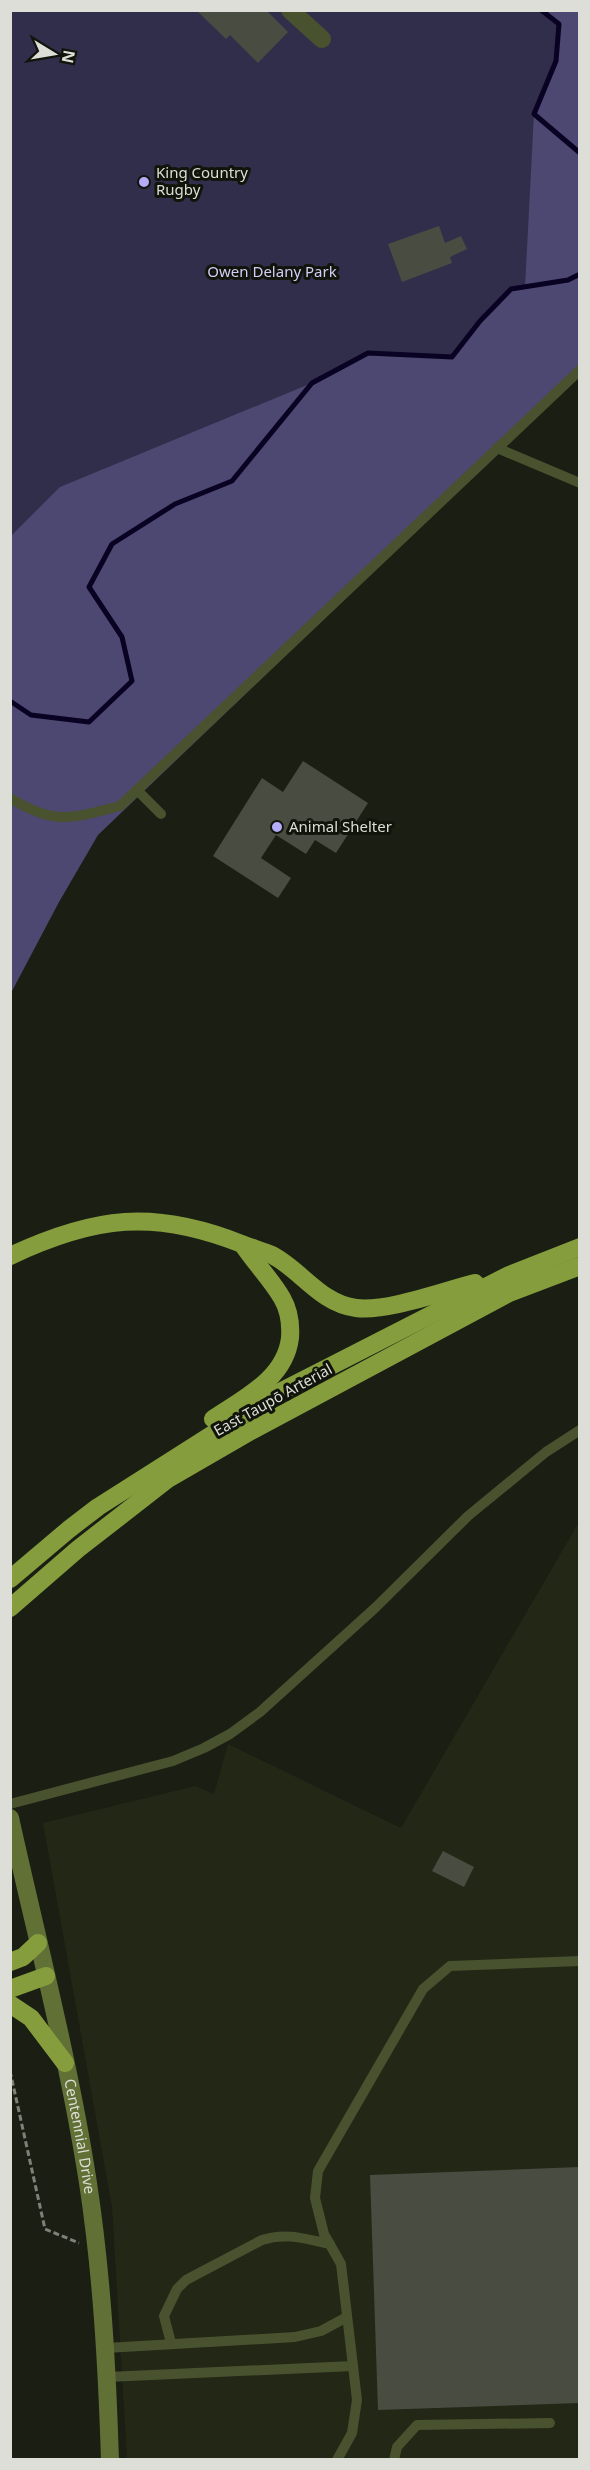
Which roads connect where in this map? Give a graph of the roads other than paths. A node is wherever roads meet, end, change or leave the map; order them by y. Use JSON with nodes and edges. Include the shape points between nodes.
{"nodes":[{"id":1,"x":290,"y":10,"type":"edge"},
{"id":2,"x":322,"y":39,"type":"dead end"},
{"id":3,"x":579,"y":370,"type":"edge"},
{"id":4,"x":497,"y":448,"type":"junction"},
{"id":5,"x":579,"y":483,"type":"edge"},
{"id":6,"x":137,"y":790,"type":"junction"},
{"id":7,"x":10,"y":798,"type":"edge"},
{"id":8,"x":161,"y":814,"type":"dead end"},
{"id":9,"x":243,"y":1245,"type":"junction"},
{"id":10,"x":579,"y":1247,"type":"edge"},
{"id":11,"x":10,"y":1256,"type":"edge"},
{"id":12,"x":579,"y":1266,"type":"edge"},
{"id":13,"x":509,"y":1275,"type":"junction"},
{"id":14,"x":579,"y":1430,"type":"edge"},
{"id":15,"x":98,"y":1507,"type":"junction"},
{"id":16,"x":10,"y":1579,"type":"edge"},
{"id":17,"x":10,"y":1608,"type":"edge"},
{"id":18,"x":10,"y":1804,"type":"edge"},
{"id":19,"x":10,"y":1818,"type":"edge"},
{"id":20,"x":38,"y":1943,"type":"junction"},
{"id":21,"x":579,"y":1961,"type":"edge"},
{"id":22,"x":10,"y":1962,"type":"edge"},
{"id":23,"x":46,"y":1977,"type":"junction"},
{"id":24,"x":10,"y":1989,"type":"edge"},
{"id":25,"x":10,"y":2004,"type":"edge"},
{"id":26,"x":65,"y":2063,"type":"junction"},
{"id":27,"x":330,"y":2244,"type":"junction"},
{"id":28,"x":347,"y":2317,"type":"junction"},
{"id":29,"x":171,"y":2343,"type":"junction"},
{"id":30,"x":106,"y":2348,"type":"junction"},
{"id":31,"x":353,"y":2366,"type":"junction"},
{"id":32,"x":107,"y":2377,"type":"junction"},
{"id":33,"x":550,"y":2423,"type":"dead end"},
{"id":34,"x":110,"y":2460,"type":"edge"},
{"id":35,"x":337,"y":2460,"type":"edge"},
{"id":36,"x":394,"y":2460,"type":"edge"}],
"edges":[{"from":1,"to":2,"type":"street"},
{"from":3,"to":4,"type":"lane"},
{"from":4,"to":5,"type":"lane"},
{"from":4,"to":6,"type":"lane"},
{"from":6,"to":7,"type":"lane","via":[[120,806],[68,818],[34,813]]},
{"from":6,"to":8,"type":"lane"},
{"from":9,"to":11,"type":"highway","via":[[198,1228],[123,1221],[69,1231]]},
{"from":9,"to":13,"type":"highway","via":[[273,1256],[331,1300],[357,1308],[395,1304]]},
{"from":9,"to":15,"type":"highway","via":[[279,1293],[289,1314],[286,1357],[261,1388],[125,1476]]},
{"from":10,"to":13,"type":"highway","name":"East Taupō Arterial"},
{"from":12,"to":17,"type":"highway","name":"East Taupō Arterial","via":[[508,1293],[168,1479]]},
{"from":13,"to":15,"type":"highway","name":"East Taupō Arterial","via":[[276,1394]]},
{"from":14,"to":18,"type":"lane","via":[[468,1516],[375,1608],[260,1712],[230,1734],[173,1761]]},
{"from":15,"to":16,"type":"highway","name":"East Taupō Arterial"},
{"from":19,"to":20,"type":"street","name":"Centennial Drive"},
{"from":20,"to":22,"type":"highway","via":[[23,1957]]},
{"from":20,"to":23,"type":"street","name":"Centennial Drive"},
{"from":21,"to":27,"type":"lane","via":[[450,1966],[423,1989],[318,2171],[315,2198]]},
{"from":23,"to":24,"type":"highway"},
{"from":23,"to":26,"type":"street","name":"Centennial Drive"},
{"from":25,"to":26,"type":"highway","via":[[31,2018]]},
{"from":26,"to":30,"type":"street","name":"Centennial Drive","via":[[79,2126],[97,2251]]},
{"from":27,"to":28,"type":"lane","via":[[341,2264]]},
{"from":27,"to":29,"type":"lane","via":[[292,2235],[274,2236],[186,2280],[164,2316]]},
{"from":28,"to":29,"type":"lane","via":[[321,2331],[296,2337]]},
{"from":28,"to":31,"type":"lane"},
{"from":29,"to":30,"type":"lane"},
{"from":30,"to":32,"type":"street","name":"Centennial Drive"},
{"from":31,"to":32,"type":"lane"},
{"from":31,"to":35,"type":"lane","via":[[357,2400],[352,2433]]},
{"from":32,"to":34,"type":"street","name":"Centennial Drive"},
{"from":33,"to":36,"type":"lane","via":[[417,2425],[397,2448]]}]}
